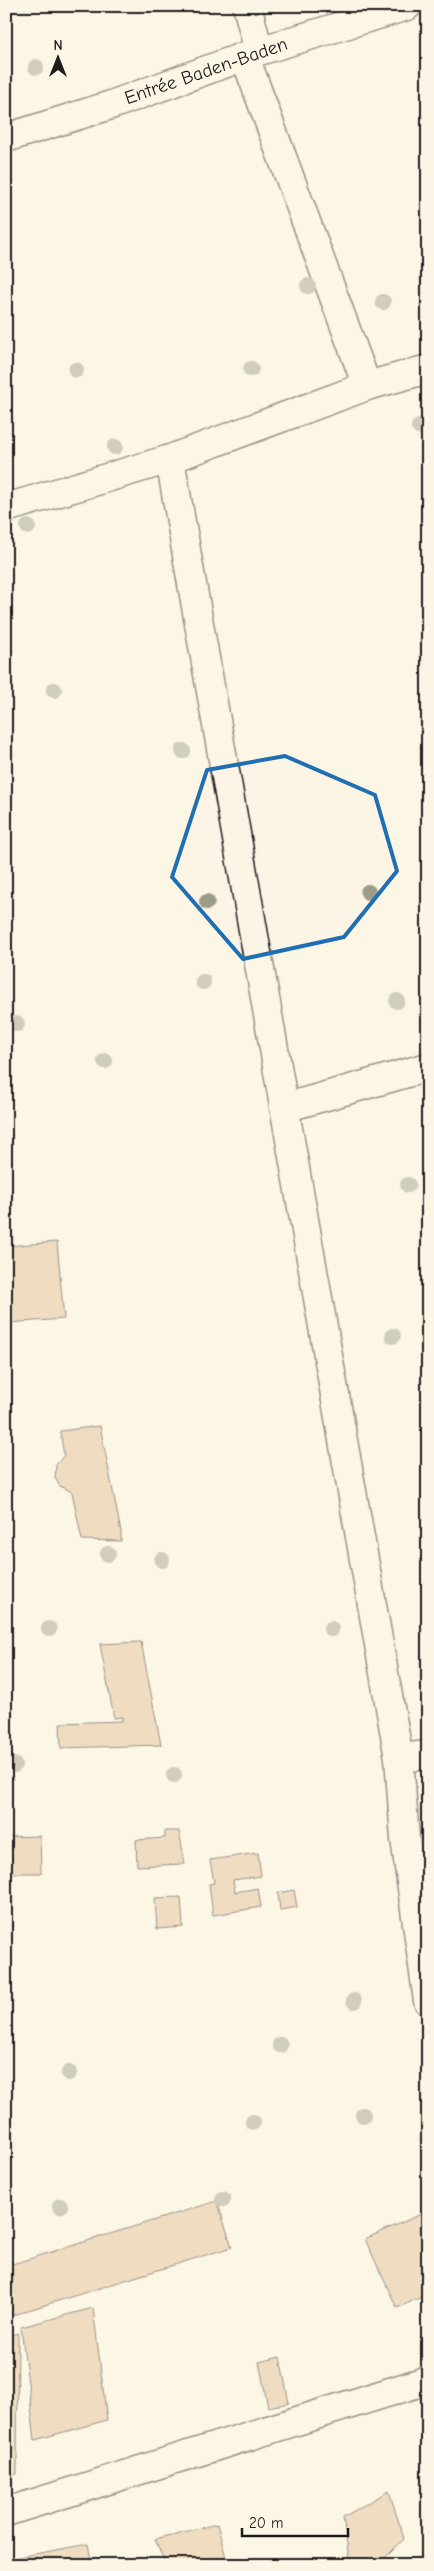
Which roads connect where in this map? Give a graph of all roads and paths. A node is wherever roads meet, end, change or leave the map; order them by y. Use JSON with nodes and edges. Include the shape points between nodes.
{"nodes":[{"id":1,"x":246,"y":6,"type":"edge"},
{"id":2,"x":407,"y":6,"type":"edge"},
{"id":3,"x":252,"y":54,"type":"junction"},
{"id":4,"x":6,"y":138,"type":"edge"},
{"id":5,"x":427,"y":373,"type":"edge"},
{"id":6,"x":368,"y":386,"type":"junction"},
{"id":7,"x":170,"y":459,"type":"junction"},
{"id":8,"x":6,"y":508,"type":"edge"},
{"id":9,"x":428,"y":1067,"type":"edge"},
{"id":10,"x":284,"y":1108,"type":"junction"},
{"id":11,"x":428,"y":1755,"type":"edge"},
{"id":12,"x":399,"y":1758,"type":"junction"},
{"id":13,"x":428,"y":2001,"type":"edge"},
{"id":14,"x":428,"y":2380,"type":"edge"},
{"id":15,"x":6,"y":2512,"type":"edge"}],
"edges":[{"from":1,"to":3,"type":"street"},
{"from":2,"to":3,"type":"street","name":"Entrée Baden-Baden"},
{"from":3,"to":4,"type":"street","name":"Entrée Baden-Baden","via":[[111,105]]},
{"from":3,"to":6,"type":"street"},
{"from":5,"to":6,"type":"street"},
{"from":6,"to":7,"type":"street"},
{"from":7,"to":8,"type":"street"},
{"from":7,"to":10,"type":"street"},
{"from":9,"to":10,"type":"street"},
{"from":10,"to":12,"type":"street"},
{"from":11,"to":12,"type":"street"},
{"from":12,"to":13,"type":"street","via":[[405,1839]]},
{"from":14,"to":15,"type":"street"}]}
